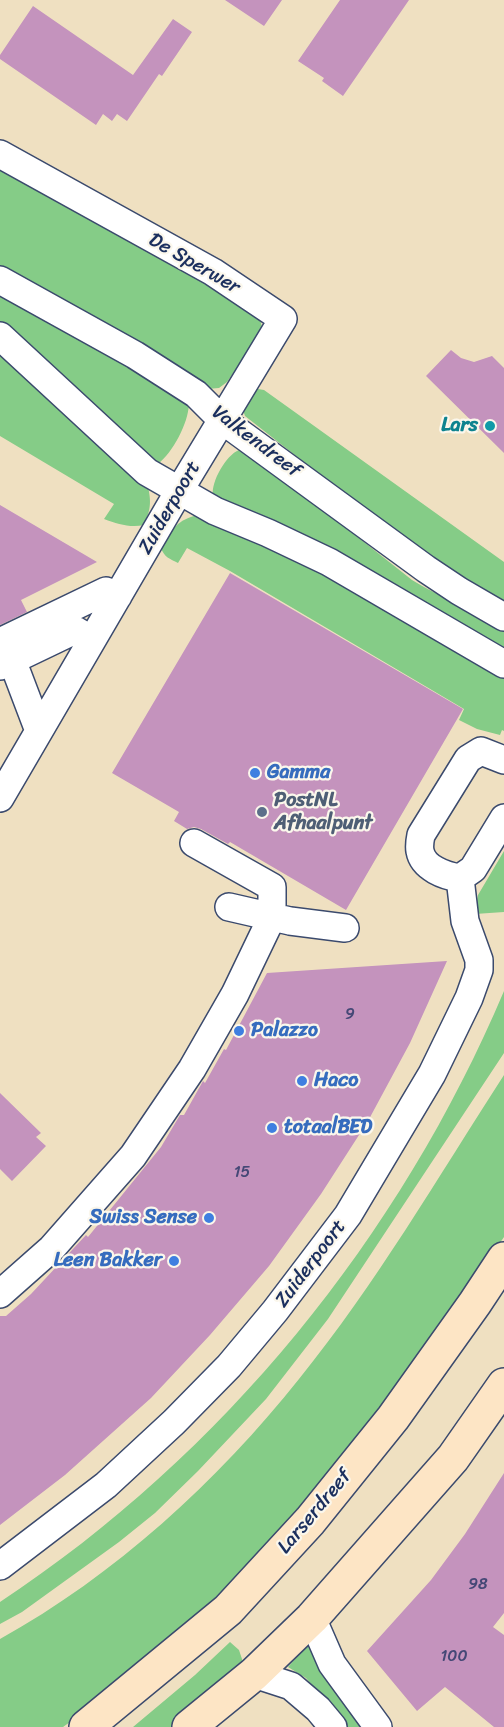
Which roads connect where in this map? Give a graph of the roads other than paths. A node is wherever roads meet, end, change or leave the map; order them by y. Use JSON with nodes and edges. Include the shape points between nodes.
{"nodes":[{"id":1,"x":0,"y":154,"type":"edge"},
{"id":2,"x":0,"y":280,"type":"edge"},
{"id":3,"x":0,"y":336,"type":"edge"},
{"id":4,"x":222,"y":420,"type":"junction"},
{"id":5,"x":178,"y":491,"type":"junction"},
{"id":6,"x":118,"y":596,"type":"junction"},
{"id":7,"x":504,"y":617,"type":"edge"},
{"id":8,"x":92,"y":640,"type":"junction"},
{"id":9,"x":4,"y":652,"type":"edge"},
{"id":10,"x":504,"y":664,"type":"edge"},
{"id":11,"x":39,"y":731,"type":"junction"},
{"id":12,"x":504,"y":760,"type":"edge"},
{"id":13,"x":0,"y":798,"type":"edge"},
{"id":14,"x":504,"y":818,"type":"edge"},
{"id":15,"x":194,"y":843,"type":"dead end"},
{"id":16,"x":460,"y":878,"type":"junction"},
{"id":17,"x":229,"y":907,"type":"dead end"},
{"id":18,"x":272,"y":917,"type":"junction"},
{"id":19,"x":345,"y":928,"type":"dead end"},
{"id":20,"x":504,"y":1259,"type":"edge"},
{"id":21,"x":0,"y":1294,"type":"edge"},
{"id":22,"x":504,"y":1385,"type":"edge"},
{"id":23,"x":0,"y":1566,"type":"edge"},
{"id":24,"x":312,"y":1618,"type":"junction"},
{"id":25,"x":254,"y":1674,"type":"junction"},
{"id":26,"x":86,"y":1727,"type":"edge"},
{"id":27,"x":189,"y":1727,"type":"edge"},
{"id":28,"x":333,"y":1727,"type":"edge"},
{"id":29,"x":378,"y":1727,"type":"edge"}],
"edges":[{"from":1,"to":4,"type":"street","name":"De Sperwer","via":[[213,272],[283,319]]},
{"from":2,"to":4,"type":"street","name":"Valkendreef","via":[[135,355],[196,394]]},
{"from":3,"to":5,"type":"street","via":[[147,472]]},
{"from":4,"to":5,"type":"street","name":"Zuiderpoort"},
{"from":4,"to":7,"type":"street","name":"Valkendreef","via":[[426,569]]},
{"from":5,"to":6,"type":"street","name":"Zuiderpoort"},
{"from":5,"to":10,"type":"street","via":[[329,562]]},
{"from":6,"to":8,"type":"street","name":"Zuiderpoort"},
{"from":6,"to":9,"type":"street","via":[[106,591]]},
{"from":8,"to":9,"type":"street","via":[[75,630]]},
{"from":8,"to":11,"type":"street","name":"Zuiderpoort"},
{"from":9,"to":11,"type":"street"},
{"from":11,"to":13,"type":"street","name":"Zuiderpoort"},
{"from":12,"to":16,"type":"street","via":[[481,751],[468,759],[421,836],[419,850],[424,862],[447,877]]},
{"from":14,"to":16,"type":"street","via":[[473,869]]},
{"from":15,"to":18,"type":"street","via":[[272,887]]},
{"from":16,"to":23,"type":"street","name":"Zuiderpoort","via":[[465,921],[480,970],[432,1074],[348,1215],[229,1366],[174,1422],[106,1485]]},
{"from":17,"to":18,"type":"street"},
{"from":18,"to":19,"type":"street"},
{"from":18,"to":21,"type":"street","via":[[235,994],[192,1069],[133,1156],[52,1248]]},
{"from":20,"to":26,"type":"main road","name":"Larserdreef","via":[[393,1418],[310,1521],[228,1610]]},
{"from":22,"to":24,"type":"main road","via":[[453,1458]]},
{"from":24,"to":25,"type":"main road"},
{"from":24,"to":29,"type":"street","via":[[332,1664]]},
{"from":25,"to":27,"type":"main road"},
{"from":25,"to":28,"type":"street","via":[[291,1686],[318,1708]]}]}
